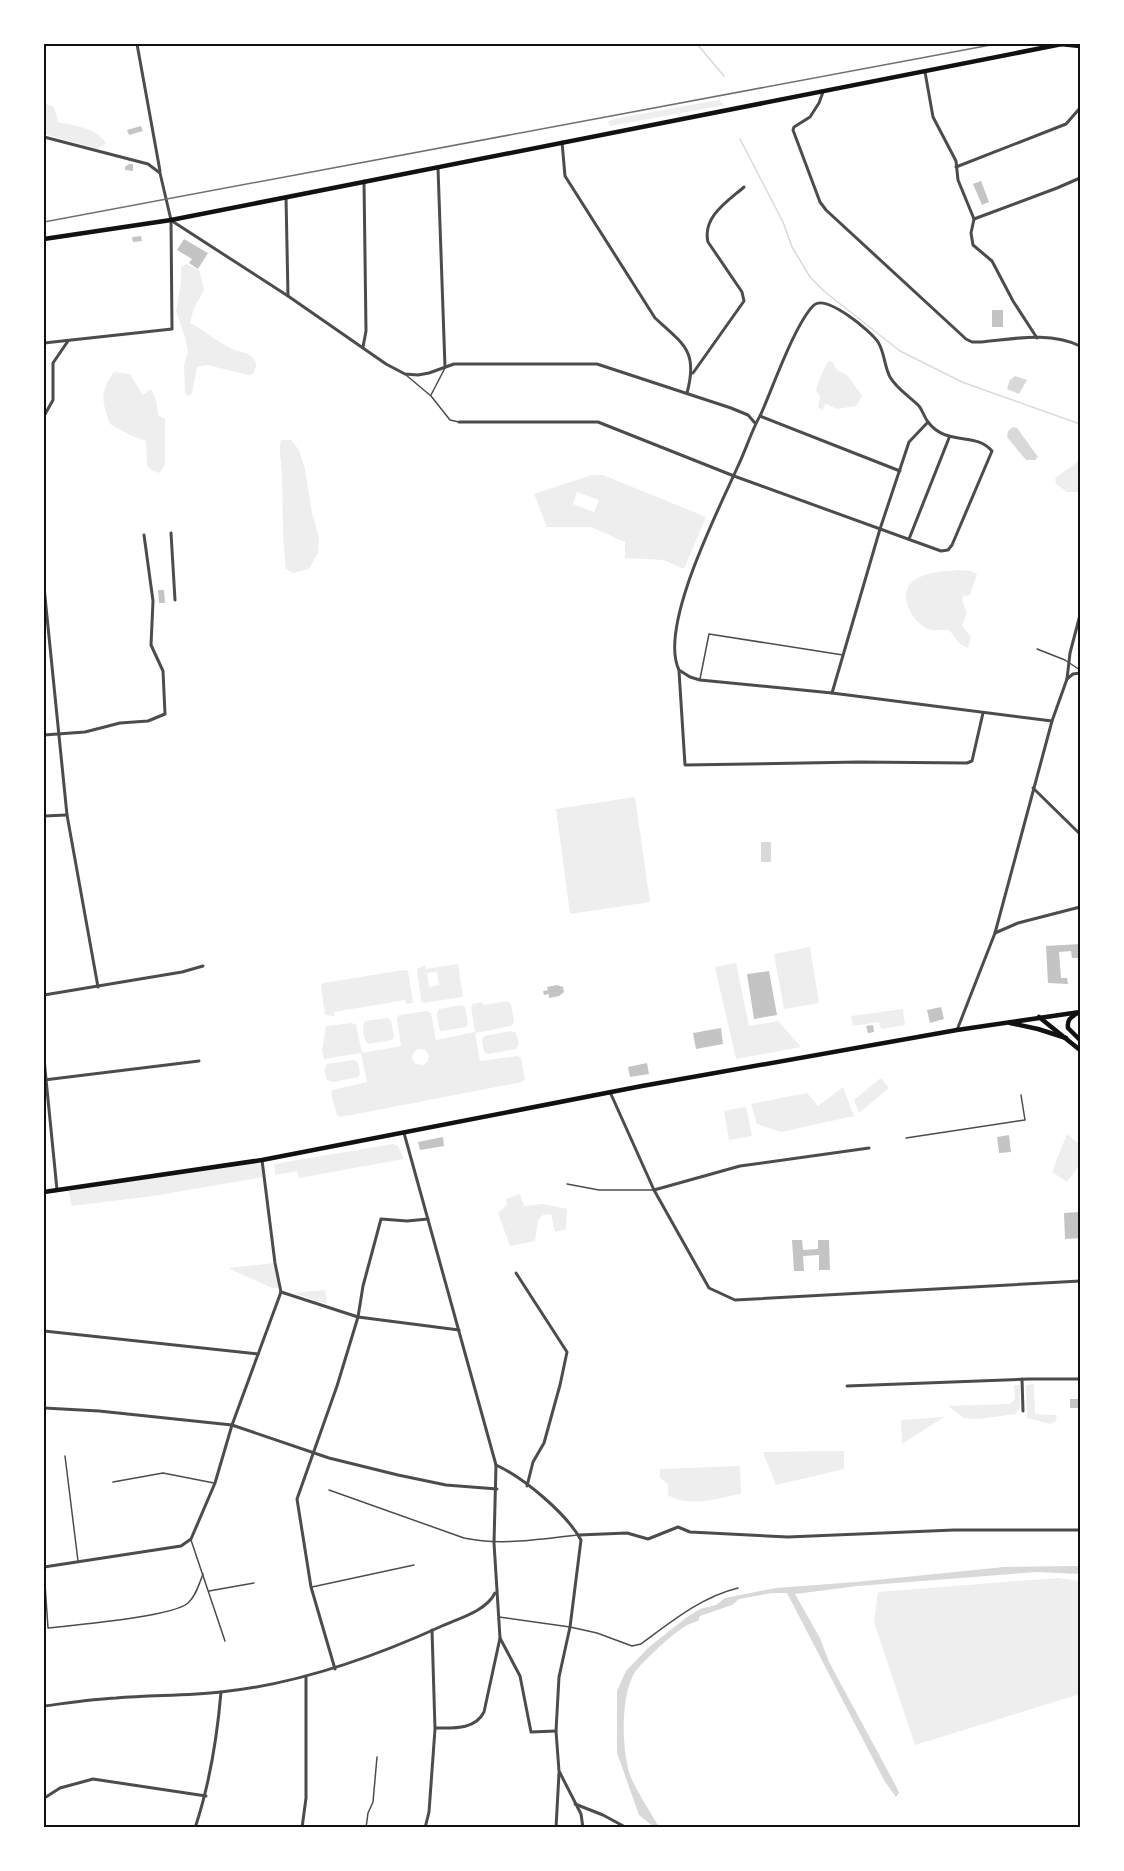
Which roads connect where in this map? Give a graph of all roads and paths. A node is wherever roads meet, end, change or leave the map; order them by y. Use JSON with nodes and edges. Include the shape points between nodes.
{"nodes":[{"id":1,"x":137,"y":44,"type":"edge"},
{"id":2,"x":1059,"y":44,"type":"edge"},
{"id":3,"x":1080,"y":46,"type":"edge"},
{"id":4,"x":925,"y":72,"type":"junction"},
{"id":5,"x":823,"y":92,"type":"junction"},
{"id":6,"x":1080,"y":108,"type":"edge"},
{"id":7,"x":44,"y":137,"type":"edge"},
{"id":8,"x":562,"y":142,"type":"junction"},
{"id":9,"x":438,"y":166,"type":"junction"},
{"id":10,"x":956,"y":167,"type":"junction"},
{"id":11,"x":160,"y":173,"type":"junction"},
{"id":12,"x":1080,"y":178,"type":"edge"},
{"id":13,"x":364,"y":181,"type":"junction"},
{"id":14,"x":744,"y":187,"type":"dead end"},
{"id":15,"x":286,"y":197,"type":"junction"},
{"id":16,"x":974,"y":219,"type":"junction"},
{"id":17,"x":171,"y":220,"type":"junction"},
{"id":18,"x":44,"y":239,"type":"edge"},
{"id":19,"x":288,"y":296,"type":"junction"},
{"id":20,"x":1036,"y":338,"type":"junction"},
{"id":21,"x":69,"y":340,"type":"junction"},
{"id":22,"x":44,"y":343,"type":"edge"},
{"id":23,"x":1080,"y":346,"type":"edge"},
{"id":24,"x":363,"y":348,"type":"junction"},
{"id":25,"x":445,"y":367,"type":"junction"},
{"id":26,"x":405,"y":374,"type":"junction"},
{"id":27,"x":692,"y":374,"type":"junction"},
{"id":28,"x":687,"y":393,"type":"junction"},
{"id":29,"x":431,"y":396,"type":"junction"},
{"id":30,"x":44,"y":416,"type":"edge"},
{"id":31,"x":760,"y":416,"type":"junction"},
{"id":32,"x":459,"y":422,"type":"joint"},
{"id":33,"x":928,"y":422,"type":"junction"},
{"id":34,"x":755,"y":423,"type":"junction"},
{"id":35,"x":949,"y":438,"type":"junction"},
{"id":36,"x":900,"y":471,"type":"junction"},
{"id":37,"x":734,"y":476,"type":"junction"},
{"id":38,"x":880,"y":530,"type":"junction"},
{"id":39,"x":171,"y":533,"type":"dead end"},
{"id":40,"x":144,"y":535,"type":"dead end"},
{"id":41,"x":909,"y":540,"type":"junction"},
{"id":42,"x":44,"y":587,"type":"edge"},
{"id":43,"x":175,"y":600,"type":"dead end"},
{"id":44,"x":1080,"y":615,"type":"edge"},
{"id":45,"x":1037,"y":649,"type":"dead end"},
{"id":46,"x":844,"y":655,"type":"junction"},
{"id":47,"x":1069,"y":662,"type":"junction"},
{"id":48,"x":679,"y":670,"type":"junction"},
{"id":49,"x":1080,"y":671,"type":"edge"},
{"id":50,"x":1067,"y":679,"type":"junction"},
{"id":51,"x":700,"y":680,"type":"junction"},
{"id":52,"x":832,"y":693,"type":"junction"},
{"id":53,"x":983,"y":713,"type":"junction"},
{"id":54,"x":1052,"y":722,"type":"junction"},
{"id":55,"x":59,"y":734,"type":"junction"},
{"id":56,"x":44,"y":735,"type":"edge"},
{"id":57,"x":1033,"y":788,"type":"junction"},
{"id":58,"x":67,"y":815,"type":"junction"},
{"id":59,"x":44,"y":816,"type":"edge"},
{"id":60,"x":1080,"y":834,"type":"edge"},
{"id":61,"x":1080,"y":907,"type":"edge"},
{"id":62,"x":995,"y":933,"type":"junction"},
{"id":63,"x":203,"y":966,"type":"dead end"},
{"id":64,"x":98,"y":987,"type":"junction"},
{"id":65,"x":44,"y":995,"type":"edge"},
{"id":66,"x":1080,"y":1012,"type":"edge"},
{"id":67,"x":1039,"y":1017,"type":"junction"},
{"id":68,"x":1004,"y":1022,"type":"junction"},
{"id":69,"x":957,"y":1030,"type":"junction"},
{"id":70,"x":1066,"y":1038,"type":"junction"},
{"id":71,"x":1080,"y":1040,"type":"edge"},
{"id":72,"x":1080,"y":1050,"type":"edge"},
{"id":73,"x":44,"y":1059,"type":"edge"},
{"id":74,"x":199,"y":1061,"type":"dead end"},
{"id":75,"x":44,"y":1080,"type":"edge"},
{"id":76,"x":610,"y":1092,"type":"junction"},
{"id":77,"x":1021,"y":1095,"type":"dead end"},
{"id":78,"x":404,"y":1132,"type":"junction"},
{"id":79,"x":906,"y":1138,"type":"dead end"},
{"id":80,"x":869,"y":1148,"type":"dead end"},
{"id":81,"x":262,"y":1160,"type":"junction"},
{"id":82,"x":567,"y":1184,"type":"dead end"},
{"id":83,"x":57,"y":1190,"type":"junction"},
{"id":84,"x":654,"y":1190,"type":"junction"},
{"id":85,"x":44,"y":1192,"type":"edge"},
{"id":86,"x":428,"y":1219,"type":"junction"},
{"id":87,"x":516,"y":1273,"type":"dead end"},
{"id":88,"x":1080,"y":1281,"type":"edge"},
{"id":89,"x":281,"y":1292,"type":"junction"},
{"id":90,"x":358,"y":1317,"type":"junction"},
{"id":91,"x":459,"y":1330,"type":"junction"},
{"id":92,"x":44,"y":1331,"type":"edge"},
{"id":93,"x":258,"y":1354,"type":"junction"},
{"id":94,"x":1022,"y":1379,"type":"junction"},
{"id":95,"x":1080,"y":1379,"type":"edge"},
{"id":96,"x":847,"y":1386,"type":"dead end"},
{"id":97,"x":44,"y":1408,"type":"edge"},
{"id":98,"x":1023,"y":1411,"type":"dead end"},
{"id":99,"x":232,"y":1425,"type":"junction"},
{"id":100,"x":312,"y":1452,"type":"junction"},
{"id":101,"x":65,"y":1456,"type":"dead end"},
{"id":102,"x":496,"y":1465,"type":"junction"},
{"id":103,"x":113,"y":1482,"type":"dead end"},
{"id":104,"x":215,"y":1484,"type":"junction"},
{"id":105,"x":527,"y":1486,"type":"junction"},
{"id":106,"x":496,"y":1488,"type":"junction"},
{"id":107,"x":329,"y":1490,"type":"dead end"},
{"id":108,"x":1080,"y":1530,"type":"edge"},
{"id":109,"x":579,"y":1535,"type":"junction"},
{"id":110,"x":191,"y":1539,"type":"junction"},
{"id":111,"x":494,"y":1543,"type":"junction"},
{"id":112,"x":78,"y":1561,"type":"junction"},
{"id":113,"x":414,"y":1565,"type":"dead end"},
{"id":114,"x":44,"y":1567,"type":"edge"},
{"id":115,"x":203,"y":1574,"type":"junction"},
{"id":116,"x":254,"y":1583,"type":"dead end"},
{"id":117,"x":311,"y":1587,"type":"junction"},
{"id":118,"x":738,"y":1588,"type":"dead end"},
{"id":119,"x":208,"y":1591,"type":"junction"},
{"id":120,"x":496,"y":1592,"type":"junction"},
{"id":121,"x":498,"y":1617,"type":"junction"},
{"id":122,"x":570,"y":1627,"type":"junction"},
{"id":123,"x":432,"y":1630,"type":"junction"},
{"id":124,"x":500,"y":1638,"type":"junction"},
{"id":125,"x":225,"y":1641,"type":"dead end"},
{"id":126,"x":335,"y":1669,"type":"junction"},
{"id":127,"x":306,"y":1677,"type":"junction"},
{"id":128,"x":221,"y":1692,"type":"junction"},
{"id":129,"x":44,"y":1706,"type":"edge"},
{"id":130,"x":435,"y":1728,"type":"junction"},
{"id":131,"x":556,"y":1731,"type":"junction"},
{"id":132,"x":376,"y":1757,"type":"dead end"},
{"id":133,"x":559,"y":1771,"type":"junction"},
{"id":134,"x":206,"y":1796,"type":"junction"},
{"id":135,"x":46,"y":1797,"type":"dead end"},
{"id":136,"x":573,"y":1803,"type":"junction"},
{"id":137,"x":195,"y":1827,"type":"edge"},
{"id":138,"x":302,"y":1827,"type":"edge"},
{"id":139,"x":366,"y":1827,"type":"edge"},
{"id":140,"x":425,"y":1827,"type":"edge"},
{"id":141,"x":556,"y":1827,"type":"edge"},
{"id":142,"x":583,"y":1827,"type":"edge"},
{"id":143,"x":627,"y":1827,"type":"edge"}],
"edges":[{"from":1,"to":11,"type":"street"},
{"from":2,"to":3,"type":"main road"},
{"from":2,"to":4,"type":"main road"},
{"from":4,"to":5,"type":"main road"},
{"from":4,"to":10,"type":"street","via":[[933,117]]},
{"from":5,"to":8,"type":"main road"},
{"from":5,"to":20,"type":"street","via":[[814,112],[793,130],[826,210],[966,339],[981,342]]},
{"from":6,"to":10,"type":"street","via":[[1066,124]]},
{"from":7,"to":11,"type":"street","via":[[148,164]]},
{"from":8,"to":9,"type":"main road"},
{"from":8,"to":27,"type":"street","via":[[565,176],[656,318],[689,354]]},
{"from":9,"to":13,"type":"main road"},
{"from":9,"to":25,"type":"street"},
{"from":10,"to":16,"type":"street"},
{"from":11,"to":17,"type":"street"},
{"from":12,"to":16,"type":"street"},
{"from":13,"to":15,"type":"main road"},
{"from":13,"to":24,"type":"street"},
{"from":14,"to":27,"type":"street","via":[[716,212],[706,234],[742,292],[744,302]]},
{"from":15,"to":17,"type":"main road"},
{"from":15,"to":19,"type":"street"},
{"from":16,"to":20,"type":"street","via":[[973,246],[992,261]]},
{"from":17,"to":18,"type":"main road"},
{"from":17,"to":19,"type":"street"},
{"from":17,"to":21,"type":"street","via":[[172,329]]},
{"from":19,"to":24,"type":"street"},
{"from":20,"to":23,"type":"street","via":[[1058,338]]},
{"from":21,"to":22,"type":"street"},
{"from":21,"to":30,"type":"street","via":[[53,363],[53,400]]},
{"from":24,"to":26,"type":"street"},
{"from":25,"to":26,"type":"street","via":[[418,375]]},
{"from":25,"to":28,"type":"street","via":[[597,364]]},
{"from":25,"to":29,"type":"lane"},
{"from":26,"to":29,"type":"lane"},
{"from":27,"to":28,"type":"street"},
{"from":28,"to":34,"type":"street","via":[[748,415]]},
{"from":29,"to":32,"type":"lane","via":[[450,420]]},
{"from":31,"to":33,"type":"street","via":[[800,325],[815,304],[821,302],[834,306],[876,339],[890,378],[920,408]]},
{"from":31,"to":34,"type":"street"},
{"from":31,"to":36,"type":"street"},
{"from":32,"to":37,"type":"street","via":[[598,422]]},
{"from":33,"to":35,"type":"street"},
{"from":33,"to":36,"type":"street","via":[[909,442]]},
{"from":34,"to":37,"type":"street"},
{"from":35,"to":41,"type":"street"},
{"from":35,"to":41,"type":"street","via":[[976,441],[992,451],[948,550]]},
{"from":36,"to":38,"type":"street"},
{"from":37,"to":38,"type":"street"},
{"from":37,"to":48,"type":"street","via":[[695,563],[680,609],[675,653]]},
{"from":38,"to":41,"type":"street"},
{"from":38,"to":46,"type":"street"},
{"from":39,"to":43,"type":"street"},
{"from":40,"to":55,"type":"street","via":[[153,601],[151,645],[163,671],[165,714],[148,721]]},
{"from":42,"to":55,"type":"street"},
{"from":44,"to":47,"type":"street"},
{"from":45,"to":47,"type":"lane"},
{"from":46,"to":51,"type":"lane","via":[[709,634]]},
{"from":46,"to":52,"type":"street"},
{"from":47,"to":49,"type":"lane"},
{"from":47,"to":50,"type":"street"},
{"from":48,"to":51,"type":"street"},
{"from":48,"to":53,"type":"street","via":[[685,765],[967,763],[972,761]]},
{"from":49,"to":50,"type":"street"},
{"from":50,"to":54,"type":"street"},
{"from":51,"to":52,"type":"street"},
{"from":52,"to":53,"type":"street"},
{"from":53,"to":54,"type":"street"},
{"from":54,"to":57,"type":"street"},
{"from":55,"to":56,"type":"street"},
{"from":55,"to":58,"type":"street"},
{"from":57,"to":60,"type":"street"},
{"from":57,"to":62,"type":"street"},
{"from":58,"to":59,"type":"street"},
{"from":58,"to":64,"type":"street"},
{"from":61,"to":62,"type":"street"},
{"from":62,"to":69,"type":"street"},
{"from":63,"to":64,"type":"street"},
{"from":64,"to":65,"type":"street"},
{"from":66,"to":67,"type":"main road"},
{"from":66,"to":71,"type":"main road","via":[[1067,1023]]},
{"from":67,"to":68,"type":"main road"},
{"from":67,"to":70,"type":"main road"},
{"from":68,"to":69,"type":"main road"},
{"from":68,"to":70,"type":"main road"},
{"from":69,"to":76,"type":"main road"},
{"from":70,"to":72,"type":"main road"},
{"from":73,"to":75,"type":"street"},
{"from":74,"to":75,"type":"street"},
{"from":75,"to":83,"type":"street"},
{"from":76,"to":78,"type":"main road"},
{"from":76,"to":84,"type":"street"},
{"from":77,"to":79,"type":"lane","via":[[1026,1120]]},
{"from":78,"to":81,"type":"main road"},
{"from":78,"to":86,"type":"street"},
{"from":80,"to":84,"type":"street","via":[[740,1166]]},
{"from":81,"to":83,"type":"main road"},
{"from":81,"to":89,"type":"street"},
{"from":82,"to":84,"type":"lane","via":[[599,1190]]},
{"from":83,"to":85,"type":"main road"},
{"from":84,"to":88,"type":"street","via":[[709,1288],[735,1300]]},
{"from":86,"to":90,"type":"street","via":[[381,1219]]},
{"from":86,"to":91,"type":"street"},
{"from":87,"to":105,"type":"street","via":[[567,1352],[544,1443],[533,1462]]},
{"from":89,"to":90,"type":"street"},
{"from":89,"to":93,"type":"street"},
{"from":90,"to":91,"type":"street"},
{"from":90,"to":100,"type":"street"},
{"from":91,"to":102,"type":"street"},
{"from":92,"to":93,"type":"street"},
{"from":93,"to":99,"type":"street"},
{"from":94,"to":95,"type":"street"},
{"from":94,"to":96,"type":"street"},
{"from":94,"to":98,"type":"street"},
{"from":97,"to":99,"type":"street"},
{"from":99,"to":100,"type":"street"},
{"from":99,"to":104,"type":"street"},
{"from":100,"to":106,"type":"street","via":[[446,1485]]},
{"from":100,"to":117,"type":"street","via":[[297,1499]]},
{"from":101,"to":112,"type":"lane"},
{"from":102,"to":105,"type":"street"},
{"from":102,"to":106,"type":"street"},
{"from":103,"to":104,"type":"lane","via":[[163,1473]]},
{"from":104,"to":110,"type":"street"},
{"from":105,"to":109,"type":"street","via":[[537,1491]]},
{"from":106,"to":111,"type":"street"},
{"from":107,"to":111,"type":"lane","via":[[464,1538]]},
{"from":108,"to":109,"type":"street","via":[[954,1530],[788,1537],[690,1532],[678,1527],[648,1539],[627,1533]]},
{"from":109,"to":111,"type":"lane"},
{"from":109,"to":122,"type":"street","via":[[581,1546]]},
{"from":110,"to":112,"type":"street","via":[[181,1546]]},
{"from":110,"to":115,"type":"lane"},
{"from":111,"to":120,"type":"street"},
{"from":112,"to":114,"type":"street"},
{"from":113,"to":117,"type":"lane"},
{"from":114,"to":115,"type":"lane","via":[[48,1628],[180,1608],[196,1593]]},
{"from":115,"to":119,"type":"lane"},
{"from":116,"to":119,"type":"lane"},
{"from":117,"to":126,"type":"street"},
{"from":118,"to":122,"type":"lane","via":[[703,1602],[641,1644],[622,1644]]},
{"from":119,"to":125,"type":"lane"},
{"from":120,"to":121,"type":"street"},
{"from":120,"to":123,"type":"street","via":[[483,1607]]},
{"from":121,"to":122,"type":"lane"},
{"from":121,"to":124,"type":"street"},
{"from":122,"to":131,"type":"street","via":[[559,1677]]},
{"from":123,"to":126,"type":"street"},
{"from":123,"to":130,"type":"street"},
{"from":124,"to":130,"type":"street","via":[[481,1719],[466,1726]]},
{"from":124,"to":131,"type":"street","via":[[520,1676],[531,1732]]},
{"from":126,"to":127,"type":"street"},
{"from":127,"to":128,"type":"street"},
{"from":127,"to":138,"type":"street","via":[[306,1792]]},
{"from":128,"to":129,"type":"street"},
{"from":128,"to":134,"type":"street"},
{"from":130,"to":140,"type":"street"},
{"from":131,"to":133,"type":"street"},
{"from":132,"to":139,"type":"lane","via":[[373,1802]]},
{"from":133,"to":136,"type":"street"},
{"from":133,"to":141,"type":"street"},
{"from":134,"to":135,"type":"street","via":[[93,1779],[60,1788]]},
{"from":134,"to":137,"type":"street"},
{"from":136,"to":142,"type":"street","via":[[581,1814]]},
{"from":136,"to":143,"type":"street"}]}
